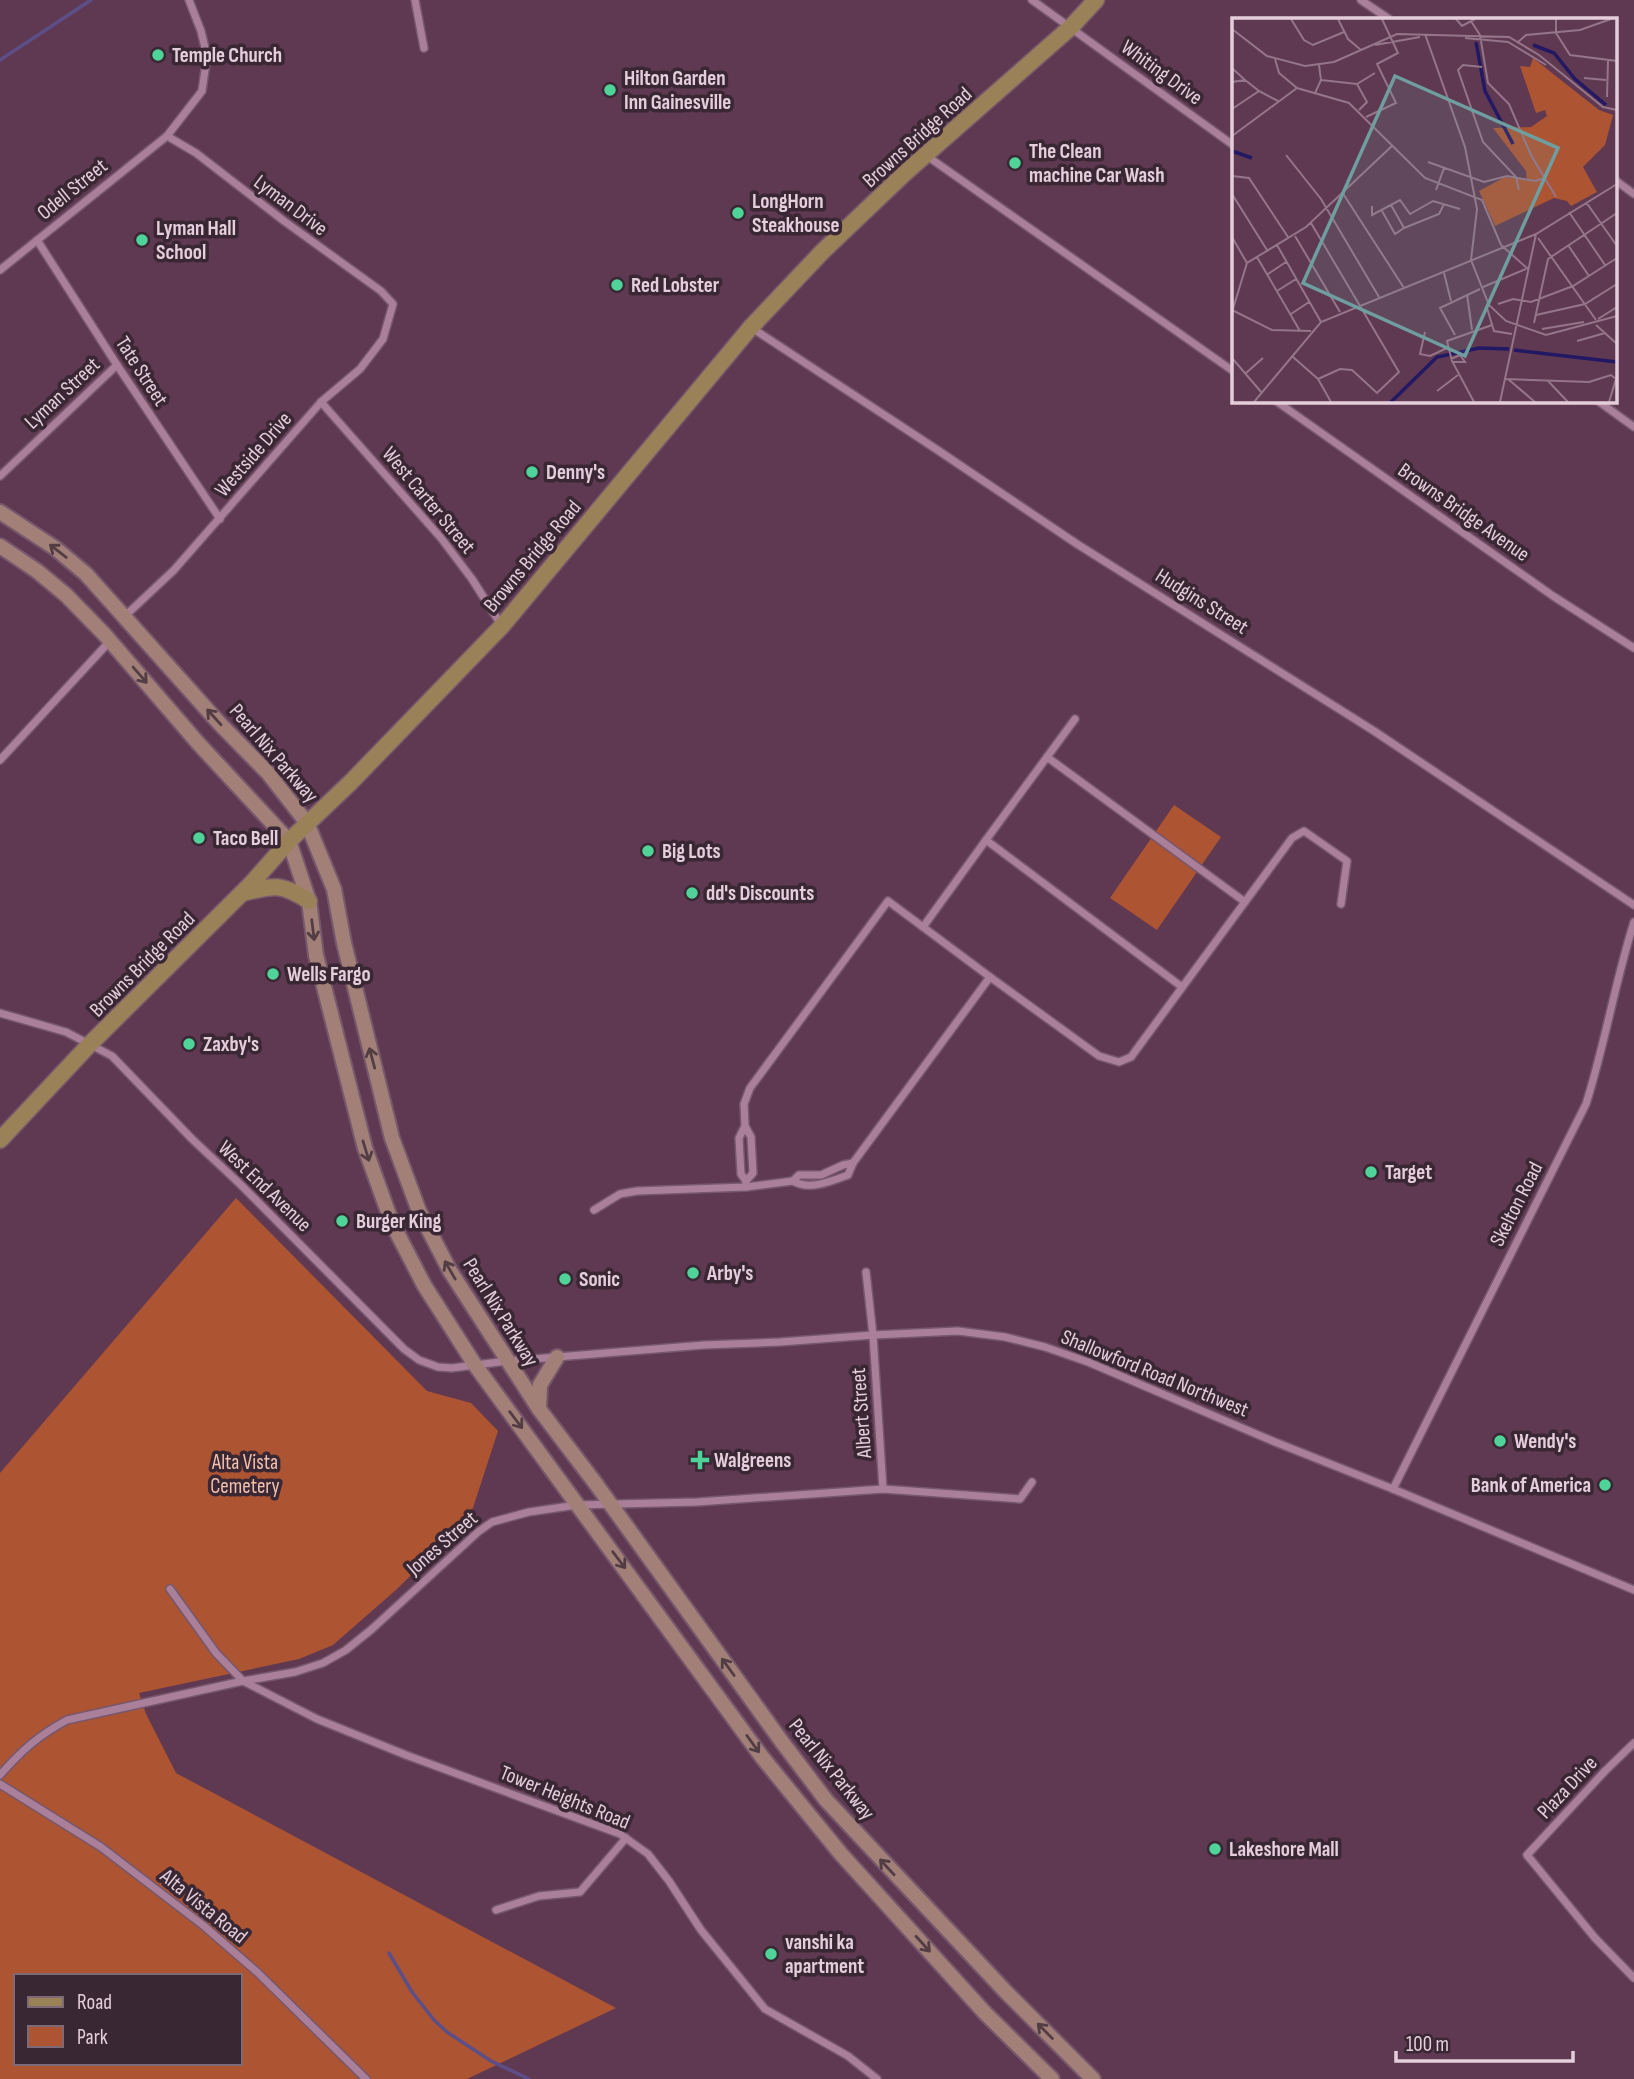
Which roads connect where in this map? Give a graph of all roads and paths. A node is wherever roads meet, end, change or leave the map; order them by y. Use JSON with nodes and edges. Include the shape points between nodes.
{"nodes":[{"id":1,"x":189,"y":0,"type":"edge"},
{"id":2,"x":415,"y":0,"type":"edge"},
{"id":3,"x":1032,"y":0,"type":"edge"},
{"id":4,"x":1096,"y":0,"type":"edge"},
{"id":5,"x":1361,"y":0,"type":"edge"},
{"id":6,"x":1388,"y":18,"type":"edge"},
{"id":7,"x":1071,"y":27,"type":"junction"},
{"id":8,"x":424,"y":48,"type":"dead end"},
{"id":9,"x":167,"y":136,"type":"junction"},
{"id":10,"x":1232,"y":144,"type":"edge"},
{"id":11,"x":926,"y":155,"type":"junction"},
{"id":12,"x":1616,"y":181,"type":"edge"},
{"id":13,"x":1634,"y":194,"type":"edge"},
{"id":14,"x":37,"y":240,"type":"junction"},
{"id":15,"x":0,"y":270,"type":"edge"},
{"id":16,"x":393,"y":304,"type":"joint"},
{"id":17,"x":751,"y":327,"type":"junction"},
{"id":18,"x":117,"y":365,"type":"junction"},
{"id":19,"x":1232,"y":370,"type":"edge"},
{"id":20,"x":321,"y":402,"type":"junction"},
{"id":21,"x":1277,"y":402,"type":"edge"},
{"id":22,"x":1599,"y":402,"type":"edge"},
{"id":23,"x":1634,"y":426,"type":"edge"},
{"id":24,"x":0,"y":475,"type":"edge"},
{"id":25,"x":0,"y":512,"type":"edge"},
{"id":26,"x":220,"y":519,"type":"junction"},
{"id":27,"x":0,"y":546,"type":"edge"},
{"id":28,"x":124,"y":617,"type":"junction"},
{"id":29,"x":502,"y":626,"type":"junction"},
{"id":30,"x":110,"y":641,"type":"junction"},
{"id":31,"x":1634,"y":648,"type":"edge"},
{"id":32,"x":1075,"y":719,"type":"dead end"},
{"id":33,"x":1047,"y":757,"type":"junction"},
{"id":34,"x":0,"y":760,"type":"edge"},
{"id":35,"x":307,"y":823,"type":"junction"},
{"id":36,"x":986,"y":840,"type":"junction"},
{"id":37,"x":289,"y":841,"type":"junction"},
{"id":38,"x":243,"y":893,"type":"junction"},
{"id":39,"x":309,"y":901,"type":"junction"},
{"id":40,"x":1245,"y":901,"type":"junction"},
{"id":41,"x":1341,"y":904,"type":"dead end"},
{"id":42,"x":1634,"y":905,"type":"edge"},
{"id":43,"x":1634,"y":922,"type":"edge"},
{"id":44,"x":923,"y":927,"type":"junction"},
{"id":45,"x":990,"y":977,"type":"junction"},
{"id":46,"x":1182,"y":987,"type":"junction"},
{"id":47,"x":0,"y":1013,"type":"edge"},
{"id":48,"x":90,"y":1044,"type":"junction"},
{"id":49,"x":745,"y":1126,"type":"junction"},
{"id":50,"x":0,"y":1140,"type":"edge"},
{"id":51,"x":752,"y":1154,"type":"junction"},
{"id":52,"x":740,"y":1155,"type":"junction"},
{"id":53,"x":853,"y":1163,"type":"junction"},
{"id":54,"x":821,"y":1175,"type":"junction"},
{"id":55,"x":793,"y":1181,"type":"junction"},
{"id":56,"x":746,"y":1184,"type":"junction"},
{"id":57,"x":823,"y":1184,"type":"junction"},
{"id":58,"x":594,"y":1210,"type":"dead end"},
{"id":59,"x":866,"y":1272,"type":"dead end"},
{"id":60,"x":873,"y":1335,"type":"junction"},
{"id":61,"x":557,"y":1357,"type":"junction"},
{"id":62,"x":507,"y":1361,"type":"junction"},
{"id":63,"x":475,"y":1365,"type":"junction"},
{"id":64,"x":539,"y":1409,"type":"junction"},
{"id":65,"x":1032,"y":1482,"type":"dead end"},
{"id":66,"x":883,"y":1489,"type":"junction"},
{"id":67,"x":1392,"y":1489,"type":"junction"},
{"id":68,"x":577,"y":1505,"type":"junction"},
{"id":69,"x":611,"y":1505,"type":"junction"},
{"id":70,"x":170,"y":1589,"type":"dead end"},
{"id":71,"x":1634,"y":1590,"type":"edge"},
{"id":72,"x":243,"y":1681,"type":"junction"},
{"id":73,"x":1634,"y":1743,"type":"edge"},
{"id":74,"x":0,"y":1774,"type":"edge"},
{"id":75,"x":0,"y":1784,"type":"edge"},
{"id":76,"x":626,"y":1838,"type":"junction"},
{"id":77,"x":496,"y":1910,"type":"dead end"},
{"id":78,"x":1634,"y":1978,"type":"edge"},
{"id":79,"x":366,"y":2079,"type":"edge"},
{"id":80,"x":877,"y":2079,"type":"edge"},
{"id":81,"x":1052,"y":2079,"type":"edge"},
{"id":82,"x":1093,"y":2079,"type":"edge"}],
"edges":[{"from":1,"to":9,"type":"street","name":"Odell Street","via":[[206,56],[202,91]]},
{"from":2,"to":8,"type":"street"},
{"from":3,"to":7,"type":"street","name":"Whiting Drive"},
{"from":4,"to":7,"type":"main road","name":"Browns Bridge Road"},
{"from":5,"to":6,"type":"street"},
{"from":7,"to":10,"type":"street","name":"Whiting Drive"},
{"from":7,"to":11,"type":"main road","name":"Browns Bridge Road"},
{"from":9,"to":14,"type":"street","name":"Odell Street"},
{"from":9,"to":16,"type":"street","name":"Lyman Drive","via":[[196,153]]},
{"from":11,"to":17,"type":"main road","name":"Browns Bridge Road","via":[[823,251]]},
{"from":11,"to":19,"type":"street"},
{"from":12,"to":13,"type":"street"},
{"from":14,"to":15,"type":"street","name":"Odell Street"},
{"from":14,"to":18,"type":"street","name":"Tate Street"},
{"from":16,"to":20,"type":"street","name":"Westside Drive","via":[[383,340],[360,369]]},
{"from":17,"to":29,"type":"main road","name":"Browns Bridge Road"},
{"from":17,"to":42,"type":"street","name":"Hudgins Street"},
{"from":18,"to":24,"type":"street","name":"Lyman Street"},
{"from":18,"to":26,"type":"street","name":"Tate Street"},
{"from":20,"to":26,"type":"street","name":"Westside Drive"},
{"from":20,"to":29,"type":"street","name":"West Carter Street","via":[[441,538]]},
{"from":21,"to":31,"type":"street","name":"Browns Bridge Avenue"},
{"from":22,"to":23,"type":"street"},
{"from":28,"to":25,"type":"main road","name":"Pearl Nix Parkway","one_way":true,"via":[[86,574]]},
{"from":26,"to":28,"type":"street","name":"Westside Drive"},
{"from":27,"to":30,"type":"main road","via":[[66,595]]},
{"from":35,"to":28,"type":"main road","name":"Pearl Nix Parkway","one_way":true,"via":[[268,773]]},
{"from":29,"to":35,"type":"main road","name":"Browns Bridge Road"},
{"from":30,"to":34,"type":"street"},
{"from":30,"to":37,"type":"main road","one_way":true},
{"from":32,"to":33,"type":"street"},
{"from":33,"to":36,"type":"street"},
{"from":33,"to":40,"type":"street"},
{"from":35,"to":37,"type":"main road","name":"Browns Bridge Road"},
{"from":62,"to":35,"type":"main road","name":"Pearl Nix Parkway","one_way":true,"via":[[450,1271],[415,1201],[392,1138],[334,889]]},
{"from":36,"to":44,"type":"street"},
{"from":36,"to":46,"type":"street"},
{"from":37,"to":38,"type":"main road","name":"Browns Bridge Road"},
{"from":37,"to":39,"type":"main road"},
{"from":38,"to":39,"type":"main road","via":[[278,886]]},
{"from":38,"to":48,"type":"main road","name":"Browns Bridge Road"},
{"from":39,"to":63,"type":"main road","one_way":true,"via":[[316,955],[365,1147],[392,1223],[424,1285]]},
{"from":40,"to":41,"type":"street","via":[[1292,838],[1304,831],[1347,861]]},
{"from":40,"to":46,"type":"street"},
{"from":43,"to":67,"type":"street","name":"Skelton Road","via":[[1586,1104]]},
{"from":44,"to":45,"type":"street"},
{"from":44,"to":49,"type":"street","via":[[888,901],[750,1088],[744,1104]]},
{"from":45,"to":46,"type":"street","via":[[1099,1056],[1119,1062],[1131,1057]]},
{"from":45,"to":53,"type":"street"},
{"from":47,"to":48,"type":"street","name":"West End Avenue","via":[[66,1032]]},
{"from":48,"to":50,"type":"main road","name":"Browns Bridge Road"},
{"from":48,"to":63,"type":"street","name":"West End Avenue","via":[[112,1056],[404,1349],[438,1367]]},
{"from":49,"to":51,"type":"street"},
{"from":49,"to":52,"type":"street","via":[[739,1138]]},
{"from":51,"to":52,"type":"street"},
{"from":51,"to":56,"type":"street","via":[[754,1173]]},
{"from":52,"to":56,"type":"street"},
{"from":53,"to":54,"type":"street"},
{"from":53,"to":57,"type":"street","via":[[848,1175]]},
{"from":54,"to":55,"type":"street","via":[[799,1175]]},
{"from":54,"to":57,"type":"street"},
{"from":55,"to":56,"type":"street"},
{"from":55,"to":57,"type":"street"},
{"from":56,"to":58,"type":"street","via":[[637,1191],[620,1194]]},
{"from":59,"to":60,"type":"street","name":"Albert Street"},
{"from":60,"to":61,"type":"street","name":"Shallowford Road Northwest"},
{"from":60,"to":66,"type":"street","name":"Albert Street"},
{"from":60,"to":67,"type":"street","name":"Shallowford Road Northwest","via":[[958,1331],[1045,1347]]},
{"from":61,"to":62,"type":"street","name":"Shallowford Road Northwest"},
{"from":61,"to":64,"type":"main road","via":[[540,1385]]},
{"from":62,"to":63,"type":"street","name":"West End Avenue"},
{"from":62,"to":64,"type":"main road","name":"Pearl Nix Parkway"},
{"from":63,"to":68,"type":"main road","one_way":true},
{"from":64,"to":69,"type":"main road","name":"Pearl Nix Parkway"},
{"from":65,"to":66,"type":"street","name":"Jones Street","via":[[1020,1499]]},
{"from":66,"to":69,"type":"street","name":"Jones Street"},
{"from":67,"to":71,"type":"street","name":"Shallowford Road Northwest"},
{"from":68,"to":69,"type":"street","name":"Jones Street"},
{"from":68,"to":72,"type":"street","name":"Jones Street","via":[[492,1522],[346,1650],[323,1664]]},
{"from":68,"to":81,"type":"main road","one_way":true,"via":[[762,1757],[841,1854]]},
{"from":82,"to":69,"type":"main road","name":"Pearl Nix Parkway","one_way":true,"via":[[996,1983],[826,1800]]},
{"from":70,"to":72,"type":"street","name":"Tower Heights Road","via":[[216,1654]]},
{"from":72,"to":74,"type":"street","name":"Jones Street","via":[[67,1720],[41,1734]]},
{"from":72,"to":76,"type":"street","name":"Tower Heights Road","via":[[317,1719]]},
{"from":73,"to":78,"type":"street","name":"Plaza Drive","via":[[1527,1855]]},
{"from":75,"to":79,"type":"street","name":"Alta Vista Road","via":[[102,1847],[204,1926]]},
{"from":76,"to":77,"type":"street","via":[[580,1892],[539,1896]]},
{"from":76,"to":80,"type":"street","name":"Tower Heights Road","via":[[648,1854],[765,2009],[848,2056]]}]}
